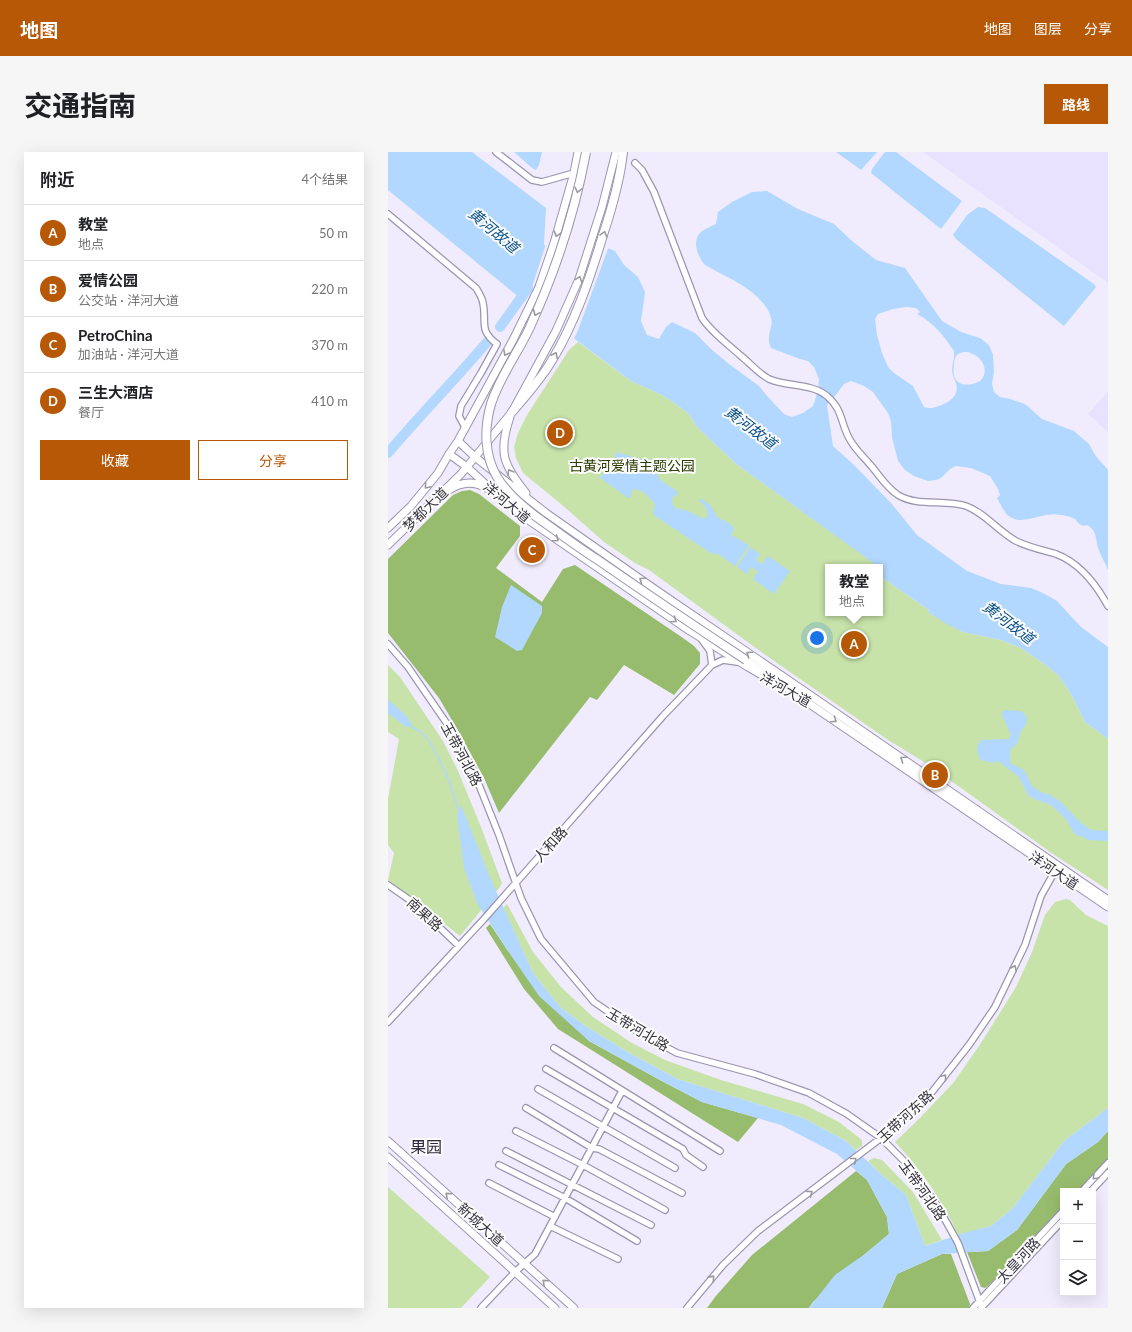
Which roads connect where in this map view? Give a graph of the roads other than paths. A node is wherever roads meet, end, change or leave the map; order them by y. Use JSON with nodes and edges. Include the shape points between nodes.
{"nodes":[{"id":1,"x":496,"y":152,"type":"edge"},
{"id":2,"x":578,"y":152,"type":"edge"},
{"id":3,"x":586,"y":152,"type":"edge"},
{"id":4,"x":616,"y":152,"type":"edge"},
{"id":5,"x":623,"y":152,"type":"edge"},
{"id":6,"x":635,"y":163,"type":"dead end"},
{"id":7,"x":574,"y":173,"type":"junction"},
{"id":8,"x":388,"y":214,"type":"edge"},
{"id":9,"x":512,"y":412,"type":"junction"},
{"id":10,"x":465,"y":427,"type":"junction"},
{"id":11,"x":458,"y":441,"type":"junction"},
{"id":12,"x":449,"y":454,"type":"junction"},
{"id":13,"x":475,"y":457,"type":"junction"},
{"id":14,"x":467,"y":467,"type":"junction"},
{"id":15,"x":493,"y":491,"type":"junction"},
{"id":16,"x":436,"y":499,"type":"junction"},
{"id":17,"x":533,"y":503,"type":"junction"},
{"id":18,"x":388,"y":528,"type":"edge"},
{"id":19,"x":388,"y":545,"type":"edge"},
{"id":20,"x":1108,"y":606,"type":"edge"},
{"id":21,"x":694,"y":633,"type":"junction"},
{"id":22,"x":388,"y":644,"type":"edge"},
{"id":23,"x":742,"y":661,"type":"junction"},
{"id":24,"x":712,"y":664,"type":"junction"},
{"id":25,"x":802,"y":698,"type":"joint"},
{"id":26,"x":1055,"y":871,"type":"junction"},
{"id":27,"x":516,"y":883,"type":"junction"},
{"id":28,"x":388,"y":885,"type":"edge"},
{"id":29,"x":1108,"y":900,"type":"edge"},
{"id":30,"x":1108,"y":907,"type":"edge"},
{"id":31,"x":459,"y":946,"type":"junction"},
{"id":32,"x":388,"y":1022,"type":"edge"},
{"id":33,"x":554,"y":1048,"type":"dead end"},
{"id":34,"x":546,"y":1069,"type":"dead end"},
{"id":35,"x":538,"y":1089,"type":"dead end"},
{"id":36,"x":622,"y":1091,"type":"junction"},
{"id":37,"x":613,"y":1107,"type":"junction"},
{"id":38,"x":526,"y":1108,"type":"dead end"},
{"id":39,"x":602,"y":1127,"type":"junction"},
{"id":40,"x":516,"y":1131,"type":"dead end"},
{"id":41,"x":881,"y":1138,"type":"junction"},
{"id":42,"x":388,"y":1141,"type":"edge"},
{"id":43,"x":592,"y":1148,"type":"junction"},
{"id":44,"x":506,"y":1151,"type":"dead end"},
{"id":45,"x":720,"y":1151,"type":"dead end"},
{"id":46,"x":388,"y":1157,"type":"edge"},
{"id":47,"x":1108,"y":1163,"type":"edge"},
{"id":48,"x":499,"y":1165,"type":"dead end"},
{"id":49,"x":583,"y":1165,"type":"junction"},
{"id":50,"x":703,"y":1167,"type":"dead end"},
{"id":51,"x":674,"y":1168,"type":"dead end"},
{"id":52,"x":1108,"y":1173,"type":"edge"},
{"id":53,"x":489,"y":1183,"type":"dead end"},
{"id":54,"x":572,"y":1184,"type":"junction"},
{"id":55,"x":1085,"y":1188,"type":"edge"},
{"id":56,"x":1094,"y":1188,"type":"edge"},
{"id":57,"x":682,"y":1193,"type":"dead end"},
{"id":58,"x":565,"y":1198,"type":"junction"},
{"id":59,"x":665,"y":1210,"type":"dead end"},
{"id":60,"x":1060,"y":1214,"type":"edge"},
{"id":61,"x":555,"y":1217,"type":"junction"},
{"id":62,"x":1060,"y":1223,"type":"edge"},
{"id":63,"x":651,"y":1225,"type":"dead end"},
{"id":64,"x":550,"y":1226,"type":"junction"},
{"id":65,"x":637,"y":1241,"type":"dead end"},
{"id":66,"x":618,"y":1259,"type":"dead end"},
{"id":67,"x":524,"y":1263,"type":"junction"},
{"id":68,"x":515,"y":1272,"type":"junction"},
{"id":69,"x":981,"y":1306,"type":"edge"},
{"id":70,"x":481,"y":1308,"type":"edge"},
{"id":71,"x":555,"y":1308,"type":"edge"},
{"id":72,"x":574,"y":1308,"type":"edge"},
{"id":73,"x":687,"y":1308,"type":"edge"},
{"id":74,"x":973,"y":1308,"type":"edge"}],
"edges":[{"from":1,"to":7,"type":"street","via":[[532,180],[542,182]]},
{"from":2,"to":7,"type":"main road"},
{"from":3,"to":23,"type":"highway","one_way":true,"bridge":true,"via":[[569,224],[543,300],[492,403],[486,435],[488,455],[497,478],[525,507]]},
{"from":9,"to":4,"type":"main road","one_way":true,"via":[[569,305],[605,197]]},
{"from":9,"to":5,"type":"highway","one_way":true,"via":[[534,387],[571,324],[598,254]]},
{"from":6,"to":20,"type":"street","via":[[642,170],[654,192],[704,322],[764,376],[814,390],[833,402],[840,411],[846,432],[854,447],[890,489],[900,496],[919,501],[966,506],[1015,540],[1068,560],[1084,572]]},
{"from":7,"to":10,"type":"main road","one_way":true,"via":[[539,287]]},
{"from":8,"to":10,"type":"street","via":[[476,288],[483,302],[486,333],[497,344],[461,406],[460,416]]},
{"from":9,"to":13,"type":"main road"},
{"from":17,"to":9,"type":"main road","one_way":true,"via":[[506,466],[503,454],[504,439]]},
{"from":10,"to":11,"type":"main road"},
{"from":11,"to":12,"type":"main road"},
{"from":11,"to":13,"type":"main road","name":"洋河大道"},
{"from":12,"to":14,"type":"main road","name":"洋河大道"},
{"from":12,"to":18,"type":"main road","name":"梦都大道","one_way":true,"via":[[438,473],[411,506]]},
{"from":13,"to":14,"type":"main road"},
{"from":13,"to":17,"type":"main road","name":"洋河大道"},
{"from":14,"to":15,"type":"main road","name":"洋河大道"},
{"from":14,"to":16,"type":"main road","name":"梦都大道"},
{"from":15,"to":16,"type":"main road","via":[[482,485],[462,483]]},
{"from":15,"to":21,"type":"main road","name":"洋河大道","one_way":true,"via":[[530,521]]},
{"from":16,"to":19,"type":"main road","name":"梦都大道"},
{"from":29,"to":17,"type":"main road","name":"洋河大道","one_way":true},
{"from":21,"to":23,"type":"main road","name":"洋河大道"},
{"from":21,"to":24,"type":"street","via":[[709,648]]},
{"from":22,"to":27,"type":"street","name":"玉带河北路","via":[[408,667],[452,731],[473,770]]},
{"from":23,"to":24,"type":"street","via":[[723,660]]},
{"from":23,"to":25,"type":"highway"},
{"from":24,"to":27,"type":"street","name":"人和路"},
{"from":25,"to":26,"type":"main road","name":"洋河大道","one_way":true},
{"from":26,"to":30,"type":"main road","name":"洋河大道"},
{"from":41,"to":26,"type":"street","name":"玉带河东路","one_way":true,"via":[[932,1092],[995,1007],[1025,945],[1041,896]]},
{"from":27,"to":31,"type":"street","name":"人和路"},
{"from":27,"to":41,"type":"street","name":"玉带河北路","via":[[541,939],[594,1002],[638,1032],[677,1052],[755,1074],[809,1093],[847,1114]]},
{"from":28,"to":31,"type":"street","name":"南果路","via":[[414,902]]},
{"from":31,"to":32,"type":"street","name":"人和路"},
{"from":33,"to":36,"type":"street"},
{"from":34,"to":37,"type":"street"},
{"from":35,"to":39,"type":"street"},
{"from":36,"to":37,"type":"street"},
{"from":36,"to":45,"type":"street"},
{"from":37,"to":39,"type":"street"},
{"from":37,"to":50,"type":"street","via":[[683,1149],[686,1155]]},
{"from":38,"to":43,"type":"street"},
{"from":39,"to":43,"type":"street"},
{"from":39,"to":51,"type":"street"},
{"from":40,"to":49,"type":"street"},
{"from":41,"to":69,"type":"street","name":"玉带河北路","via":[[909,1166],[937,1205],[958,1243]]},
{"from":73,"to":41,"type":"street","name":"玉带河东路","one_way":true,"via":[[758,1231]]},
{"from":67,"to":42,"type":"main road","name":"新城大道","one_way":true},
{"from":43,"to":49,"type":"street"},
{"from":43,"to":57,"type":"street","via":[[599,1149]]},
{"from":44,"to":54,"type":"street"},
{"from":46,"to":68,"type":"main road","name":"新城大道"},
{"from":47,"to":55,"type":"street","one_way":true},
{"from":48,"to":58,"type":"street"},
{"from":49,"to":54,"type":"street"},
{"from":49,"to":59,"type":"street"},
{"from":52,"to":56,"type":"street"},
{"from":53,"to":61,"type":"street"},
{"from":54,"to":58,"type":"street"},
{"from":54,"to":63,"type":"street"},
{"from":58,"to":61,"type":"street"},
{"from":58,"to":65,"type":"street"},
{"from":60,"to":69,"type":"street","name":"太皇河路"},
{"from":61,"to":64,"type":"street"},
{"from":62,"to":69,"type":"street","name":"太皇河路"},
{"from":64,"to":66,"type":"street"},
{"from":64,"to":67,"type":"street","via":[[535,1254]]},
{"from":67,"to":68,"type":"street"},
{"from":72,"to":67,"type":"main road","name":"新城大道","one_way":true},
{"from":68,"to":70,"type":"street"},
{"from":68,"to":71,"type":"main road","name":"新城大道"},
{"from":69,"to":74,"type":"street","name":"太皇河路"}]}
